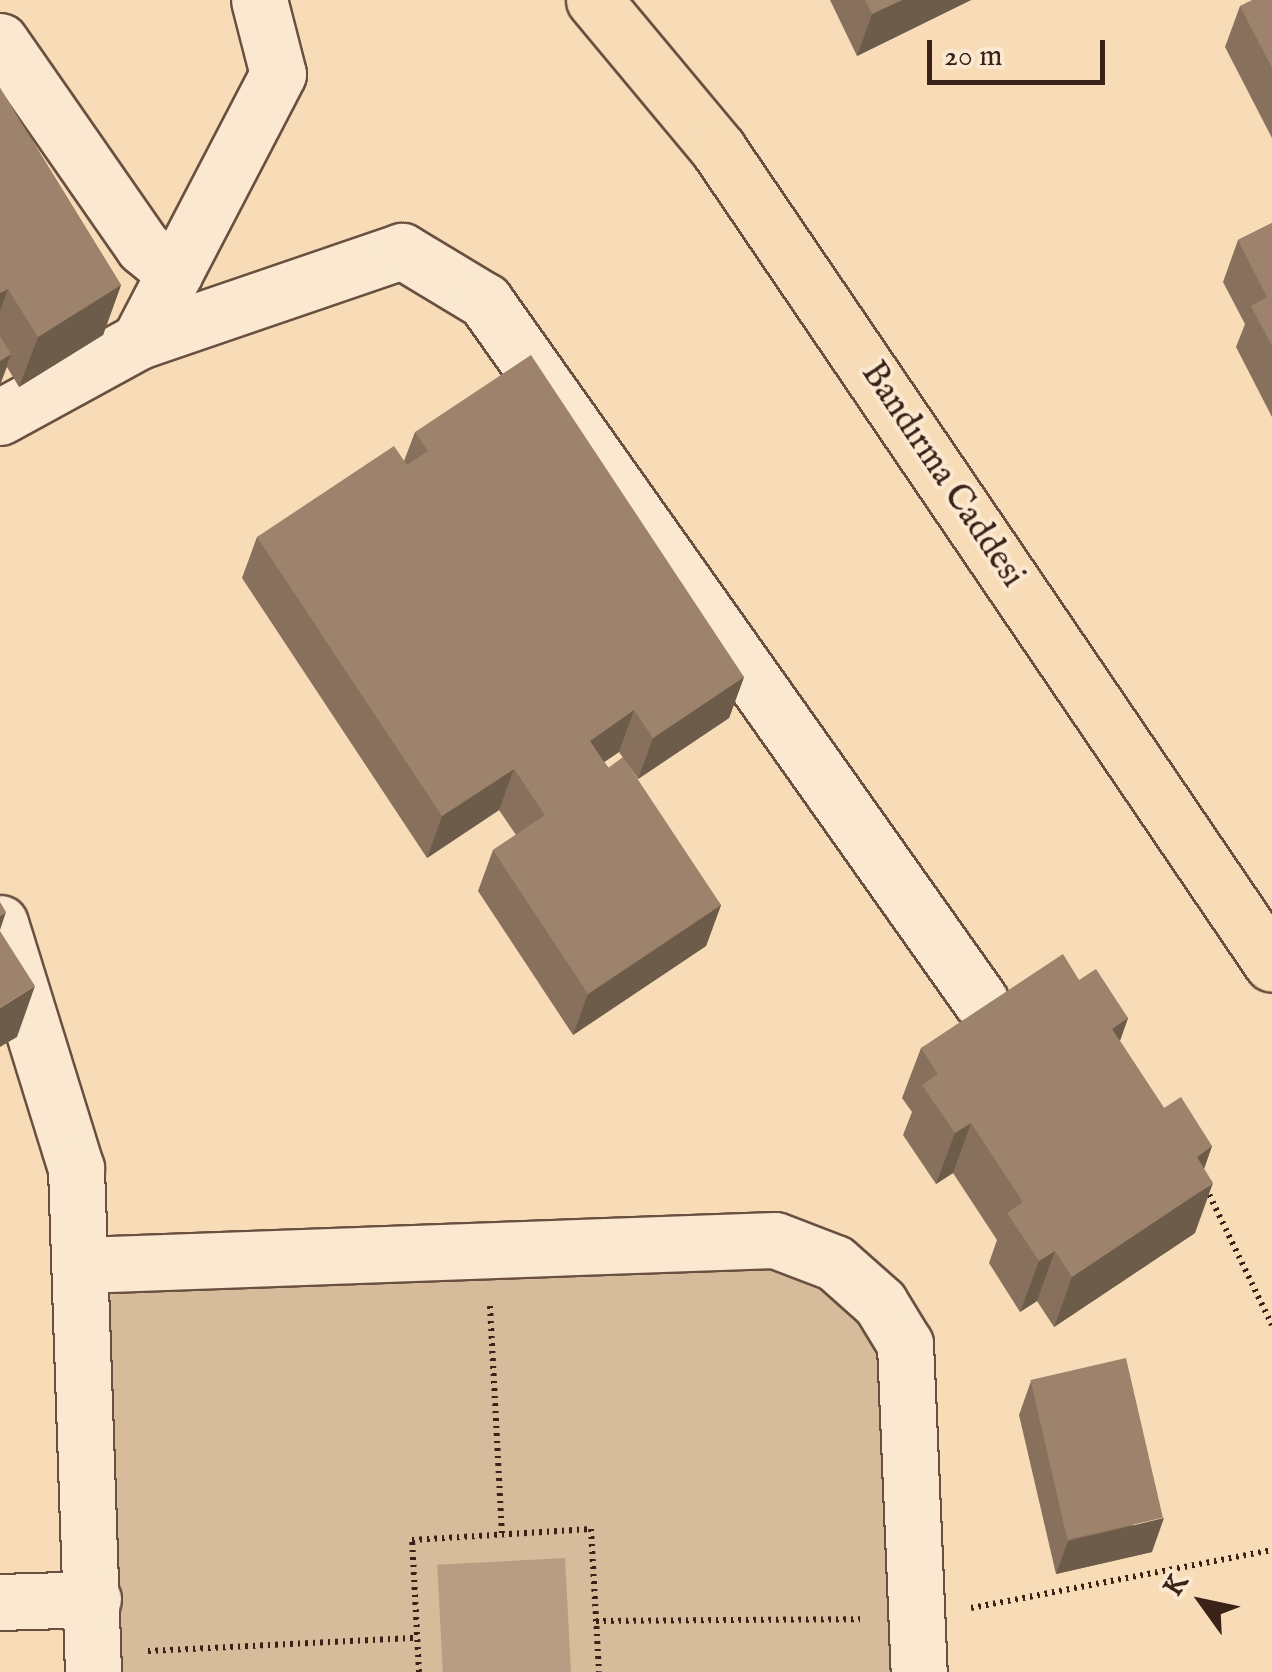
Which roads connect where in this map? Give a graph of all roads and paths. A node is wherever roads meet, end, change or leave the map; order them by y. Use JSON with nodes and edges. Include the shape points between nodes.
{"nodes":[{"id":1,"x":259,"y":0,"type":"edge"},
{"id":2,"x":594,"y":0,"type":"edge"},
{"id":3,"x":0,"y":42,"type":"edge"},
{"id":4,"x":175,"y":273,"type":"junction"},
{"id":5,"x":138,"y":342,"type":"junction"},
{"id":6,"x":0,"y":418,"type":"edge"},
{"id":7,"x":0,"y":923,"type":"edge"},
{"id":8,"x":1272,"y":964,"type":"edge"},
{"id":9,"x":980,"y":1000,"type":"dead end"},
{"id":10,"x":1204,"y":1182,"type":"edge"},
{"id":11,"x":487,"y":1250,"type":"junction"},
{"id":12,"x":82,"y":1265,"type":"junction"},
{"id":13,"x":1272,"y":1325,"type":"edge"},
{"id":14,"x":502,"y":1534,"type":"junction"},
{"id":15,"x":93,"y":1598,"type":"junction"},
{"id":16,"x":0,"y":1602,"type":"edge"},
{"id":17,"x":417,"y":1638,"type":"junction"},
{"id":18,"x":93,"y":1663,"type":"edge"},
{"id":19,"x":419,"y":1672,"type":"edge"},
{"id":20,"x":599,"y":1672,"type":"edge"},
{"id":21,"x":919,"y":1672,"type":"edge"}],
"edges":[{"from":1,"to":4,"type":"street","via":[[278,74]]},
{"from":2,"to":8,"type":"main road","name":"Bandırma Caddesi","via":[[718,149]]},
{"from":3,"to":4,"type":"street","via":[[143,248]]},
{"from":4,"to":5,"type":"street"},
{"from":5,"to":6,"type":"street"},
{"from":5,"to":9,"type":"street","via":[[402,251],[485,301]]},
{"from":7,"to":12,"type":"street","via":[[76,1168]]},
{"from":10,"to":13,"type":"path"},
{"from":11,"to":12,"type":"street"},
{"from":11,"to":14,"type":"path"},
{"from":11,"to":21,"type":"street","via":[[775,1240],[836,1263],[880,1303],[906,1344]]},
{"from":12,"to":15,"type":"street"},
{"from":14,"to":17,"type":"path","via":[[412,1540]]},
{"from":14,"to":20,"type":"path","via":[[591,1529]]},
{"from":15,"to":16,"type":"street"},
{"from":15,"to":18,"type":"street"},
{"from":17,"to":18,"type":"path"},
{"from":17,"to":19,"type":"path"}]}
